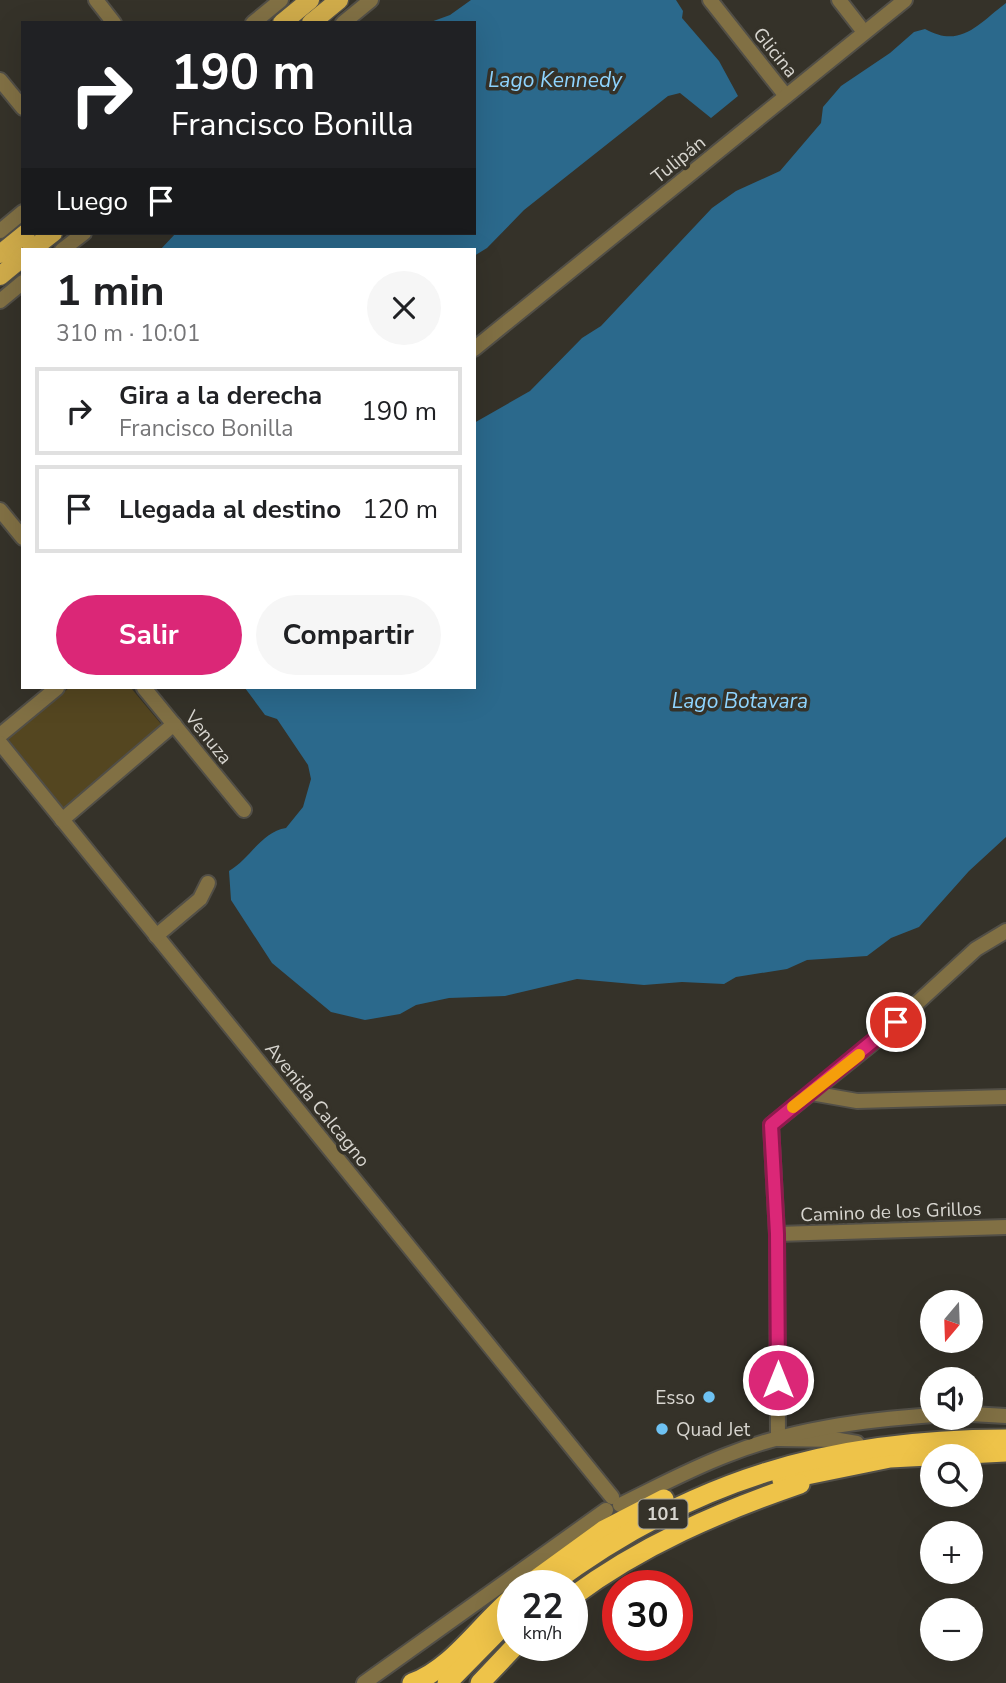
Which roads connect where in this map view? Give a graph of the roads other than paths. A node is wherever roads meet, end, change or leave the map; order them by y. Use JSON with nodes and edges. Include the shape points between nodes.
{"nodes":[{"id":1,"x":96,"y":0,"type":"edge"},
{"id":2,"x":310,"y":0,"type":"edge"},
{"id":3,"x":339,"y":0,"type":"edge"},
{"id":4,"x":371,"y":0,"type":"edge"},
{"id":5,"x":710,"y":0,"type":"edge"},
{"id":6,"x":839,"y":0,"type":"edge"},
{"id":7,"x":905,"y":0,"type":"edge"},
{"id":8,"x":279,"y":12,"type":"edge"},
{"id":9,"x":112,"y":21,"type":"edge"},
{"id":10,"x":258,"y":21,"type":"edge"},
{"id":11,"x":313,"y":21,"type":"edge"},
{"id":12,"x":345,"y":21,"type":"edge"},
{"id":13,"x":864,"y":32,"type":"junction"},
{"id":14,"x":0,"y":80,"type":"edge"},
{"id":15,"x":786,"y":96,"type":"junction"},
{"id":16,"x":21,"y":106,"type":"edge"},
{"id":17,"x":21,"y":214,"type":"edge"},
{"id":18,"x":0,"y":231,"type":"edge"},
{"id":19,"x":24,"y":235,"type":"edge"},
{"id":20,"x":50,"y":235,"type":"edge"},
{"id":21,"x":81,"y":235,"type":"edge"},
{"id":22,"x":33,"y":248,"type":"edge"},
{"id":23,"x":65,"y":248,"type":"edge"},
{"id":24,"x":0,"y":254,"type":"edge"},
{"id":25,"x":21,"y":259,"type":"edge"},
{"id":26,"x":0,"y":276,"type":"edge"},
{"id":27,"x":21,"y":284,"type":"edge"},
{"id":28,"x":0,"y":301,"type":"edge"},
{"id":29,"x":476,"y":347,"type":"edge"},
{"id":30,"x":0,"y":510,"type":"edge"},
{"id":31,"x":21,"y":536,"type":"edge"},
{"id":32,"x":56,"y":689,"type":"edge"},
{"id":33,"x":145,"y":689,"type":"edge"},
{"id":34,"x":174,"y":724,"type":"junction"},
{"id":35,"x":0,"y":735,"type":"edge"},
{"id":36,"x":0,"y":743,"type":"edge"},
{"id":37,"x":244,"y":810,"type":"dead end"},
{"id":38,"x":62,"y":820,"type":"junction"},
{"id":39,"x":208,"y":883,"type":"dead end"},
{"id":40,"x":1006,"y":932,"type":"edge"},
{"id":41,"x":156,"y":936,"type":"junction"},
{"id":42,"x":811,"y":1093,"type":"junction"},
{"id":43,"x":1006,"y":1097,"type":"edge"},
{"id":44,"x":1006,"y":1227,"type":"edge"},
{"id":45,"x":777,"y":1234,"type":"junction"},
{"id":46,"x":983,"y":1415,"type":"edge"},
{"id":47,"x":920,"y":1416,"type":"edge"},
{"id":48,"x":1006,"y":1416,"type":"edge"},
{"id":49,"x":778,"y":1439,"type":"junction"},
{"id":50,"x":1006,"y":1439,"type":"edge"},
{"id":51,"x":867,"y":1445,"type":"junction"},
{"id":52,"x":1006,"y":1452,"type":"edge"},
{"id":53,"x":828,"y":1469,"type":"junction"},
{"id":54,"x":610,"y":1500,"type":"junction"},
{"id":55,"x":549,"y":1570,"type":"edge"},
{"id":56,"x":572,"y":1570,"type":"edge"},
{"id":57,"x":588,"y":1574,"type":"edge"},
{"id":58,"x":588,"y":1586,"type":"edge"},
{"id":59,"x":497,"y":1612,"type":"edge"},
{"id":60,"x":497,"y":1634,"type":"edge"},
{"id":61,"x":497,"y":1645,"type":"edge"},
{"id":62,"x":501,"y":1661,"type":"edge"},
{"id":63,"x":454,"y":1681,"type":"edge"},
{"id":64,"x":364,"y":1683,"type":"edge"},
{"id":65,"x":412,"y":1683,"type":"edge"},
{"id":66,"x":480,"y":1683,"type":"edge"}],
"edges":[{"from":1,"to":9,"type":"street"},
{"from":2,"to":8,"type":"main road"},
{"from":3,"to":11,"type":"main road"},
{"from":4,"to":12,"type":"street"},
{"from":5,"to":15,"type":"street","name":"Glicina"},
{"from":6,"to":13,"type":"street"},
{"from":7,"to":13,"type":"street","name":"Tulipán"},
{"from":8,"to":10,"type":"street"},
{"from":13,"to":15,"type":"street","name":"Tulipán"},
{"from":14,"to":16,"type":"street"},
{"from":15,"to":29,"type":"street","name":"Tulipán"},
{"from":17,"to":18,"type":"street"},
{"from":19,"to":24,"type":"main road"},
{"from":20,"to":22,"type":"main road"},
{"from":21,"to":23,"type":"street"},
{"from":25,"to":26,"type":"main road"},
{"from":27,"to":28,"type":"street"},
{"from":30,"to":31,"type":"street"},
{"from":32,"to":35,"type":"street"},
{"from":33,"to":34,"type":"street","name":"Venuza"},
{"from":34,"to":37,"type":"street","name":"Venuza"},
{"from":34,"to":38,"type":"street"},
{"from":36,"to":38,"type":"street","name":"Avenida Calcagno"},
{"from":38,"to":41,"type":"street","name":"Avenida Calcagno"},
{"from":39,"to":41,"type":"street","via":[[200,899]]},
{"from":40,"to":42,"type":"street","via":[[976,949]]},
{"from":41,"to":54,"type":"street","name":"Avenida Calcagno"},
{"from":42,"to":43,"type":"street","via":[[857,1101]]},
{"from":42,"to":45,"type":"street","via":[[771,1125]]},
{"from":44,"to":45,"type":"street","name":"Camino de los Grillos"},
{"from":45,"to":49,"type":"street"},
{"from":46,"to":48,"type":"street"},
{"from":47,"to":49,"type":"street","via":[[854,1423]]},
{"from":49,"to":51,"type":"street"},
{"from":49,"to":54,"type":"street"},
{"from":50,"to":51,"type":"highway","number":"101"},
{"from":51,"to":55,"type":"highway","via":[[752,1466],[682,1490],[604,1530]]},
{"from":51,"to":56,"type":"highway","number":"101","via":[[788,1465],[693,1499],[625,1534]]},
{"from":52,"to":53,"type":"highway","number":"101","via":[[899,1457]]},
{"from":53,"to":57,"type":"highway","number":"101","via":[[751,1489],[690,1514]]},
{"from":53,"to":58,"type":"highway","via":[[816,1479],[660,1541]]},
{"from":54,"to":64,"type":"street"},
{"from":59,"to":65,"type":"highway","via":[[434,1672]]},
{"from":60,"to":63,"type":"highway"},
{"from":61,"to":63,"type":"highway"},
{"from":62,"to":66,"type":"highway"}]}
